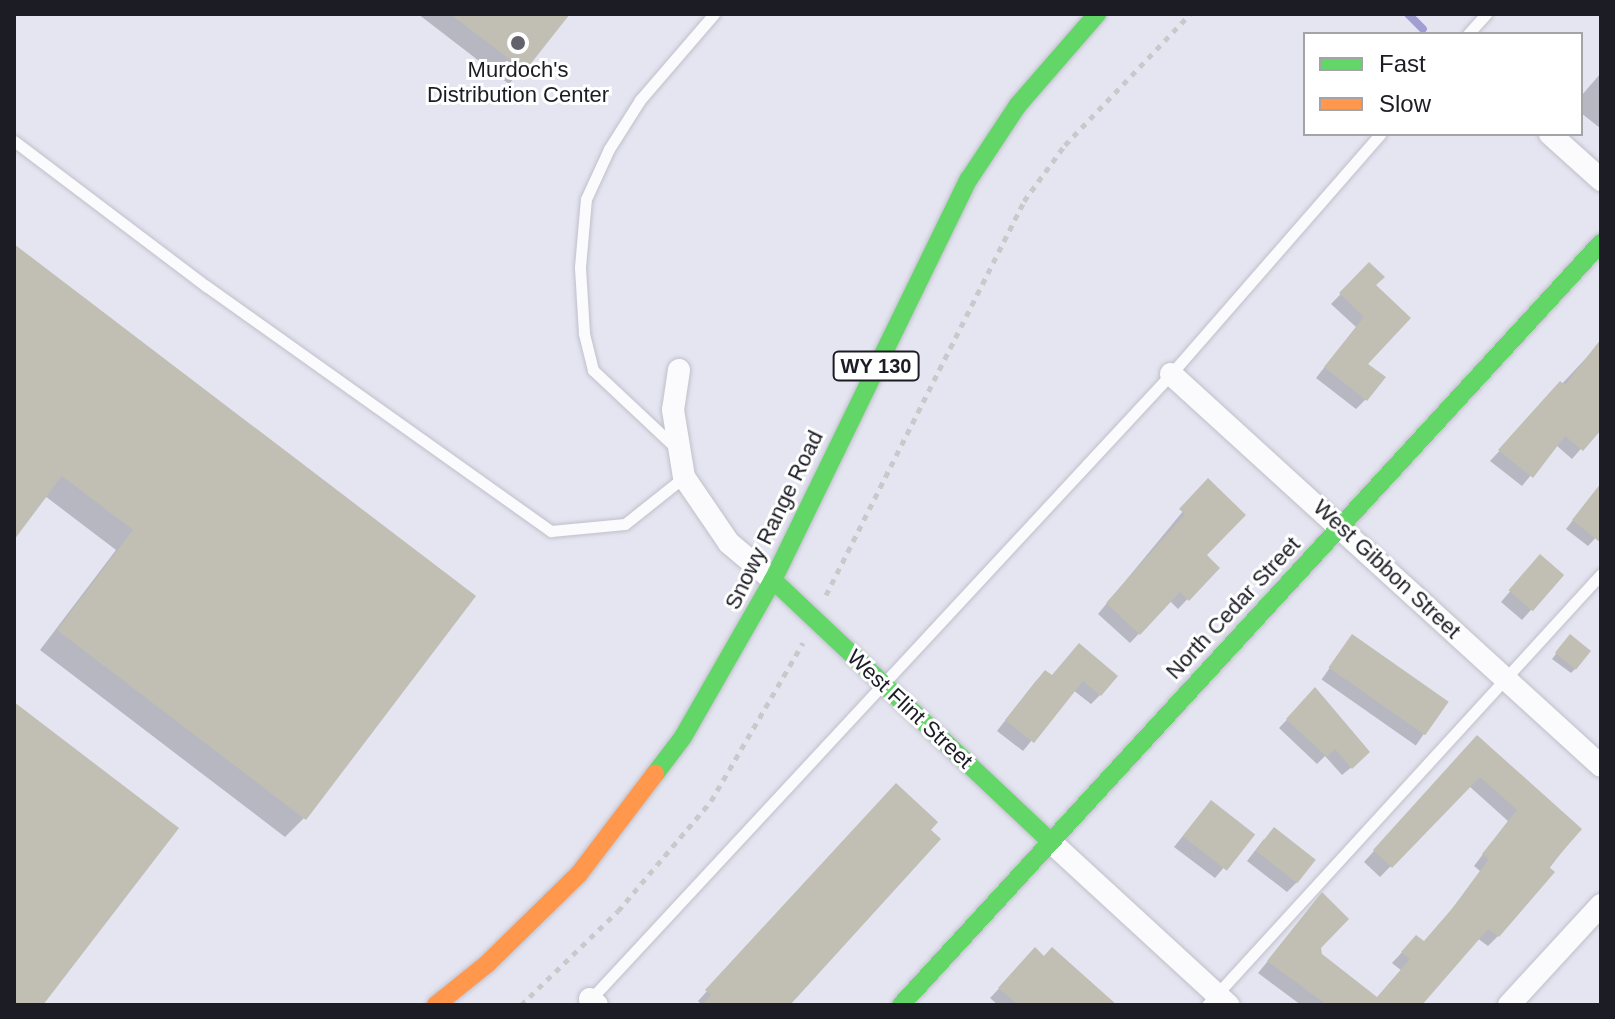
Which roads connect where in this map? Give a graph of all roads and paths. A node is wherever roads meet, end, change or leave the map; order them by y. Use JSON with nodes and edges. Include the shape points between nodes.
{"nodes":[{"id":1,"x":714,"y":14,"type":"edge"},
{"id":2,"x":1097,"y":14,"type":"edge"},
{"id":3,"x":1190,"y":14,"type":"edge"},
{"id":4,"x":1486,"y":14,"type":"edge"},
{"id":5,"x":1470,"y":32,"type":"edge"},
{"id":6,"x":1378,"y":136,"type":"edge"},
{"id":7,"x":1552,"y":136,"type":"edge"},
{"id":8,"x":14,"y":141,"type":"edge"},
{"id":9,"x":1601,"y":180,"type":"edge"},
{"id":10,"x":1601,"y":243,"type":"edge"},
{"id":11,"x":679,"y":370,"type":"dead end"},
{"id":12,"x":1171,"y":374,"type":"junction"},
{"id":13,"x":677,"y":448,"type":"junction"},
{"id":14,"x":684,"y":477,"type":"junction"},
{"id":15,"x":1341,"y":526,"type":"junction"},
{"id":16,"x":1601,"y":574,"type":"edge"},
{"id":17,"x":773,"y":580,"type":"junction"},
{"id":18,"x":814,"y":619,"type":"junction"},
{"id":19,"x":1506,"y":678,"type":"junction"},
{"id":20,"x":884,"y":685,"type":"junction"},
{"id":21,"x":1601,"y":766,"type":"edge"},
{"id":22,"x":1051,"y":842,"type":"junction"},
{"id":23,"x":1601,"y":905,"type":"edge"},
{"id":24,"x":1217,"y":1002,"type":"edge"},
{"id":25,"x":591,"y":1003,"type":"edge"},
{"id":26,"x":436,"y":1005,"type":"edge"},
{"id":27,"x":521,"y":1005,"type":"edge"},
{"id":28,"x":901,"y":1005,"type":"edge"},
{"id":29,"x":1509,"y":1005,"type":"edge"}],
"edges":[{"from":1,"to":13,"type":"lane","via":[[640,100],[609,149],[586,199],[580,267],[593,370]]},
{"from":2,"to":17,"type":"street","name":"Snowy Range Road","number":"WY 130","via":[[1018,105],[969,179]]},
{"from":3,"to":18,"type":"path","via":[[1065,145],[1024,201]]},
{"from":4,"to":5,"type":"lane"},
{"from":6,"to":12,"type":"lane"},
{"from":7,"to":9,"type":"street"},
{"from":8,"to":14,"type":"lane","via":[[206,286],[551,531],[625,524]]},
{"from":10,"to":15,"type":"street","name":"North Cedar Street"},
{"from":11,"to":13,"type":"street","name":"West Flint Street","via":[[673,410]]},
{"from":12,"to":15,"type":"street","name":"West Gibbon Street"},
{"from":12,"to":20,"type":"lane"},
{"from":13,"to":14,"type":"street","name":"West Flint Street"},
{"from":14,"to":17,"type":"street","name":"West Flint Street","via":[[729,543]]},
{"from":15,"to":19,"type":"street","name":"West Gibbon Street"},
{"from":15,"to":22,"type":"street","name":"North Cedar Street"},
{"from":16,"to":19,"type":"lane"},
{"from":17,"to":18,"type":"street","name":"West Flint Street"},
{"from":17,"to":26,"type":"street","name":"Snowy Range Road","number":"WY 130","via":[[716,685],[616,832],[536,919]]},
{"from":18,"to":20,"type":"street","name":"West Flint Street"},
{"from":18,"to":27,"type":"path","via":[[788,675],[711,801],[618,911]]},
{"from":19,"to":21,"type":"street","name":"West Gibbon Street"},
{"from":19,"to":24,"type":"lane"},
{"from":20,"to":22,"type":"street","name":"West Flint Street"},
{"from":20,"to":25,"type":"lane"},
{"from":22,"to":24,"type":"street","name":"West Flint Street"},
{"from":22,"to":28,"type":"street","name":"North Cedar Street"},
{"from":23,"to":29,"type":"street"}]}
